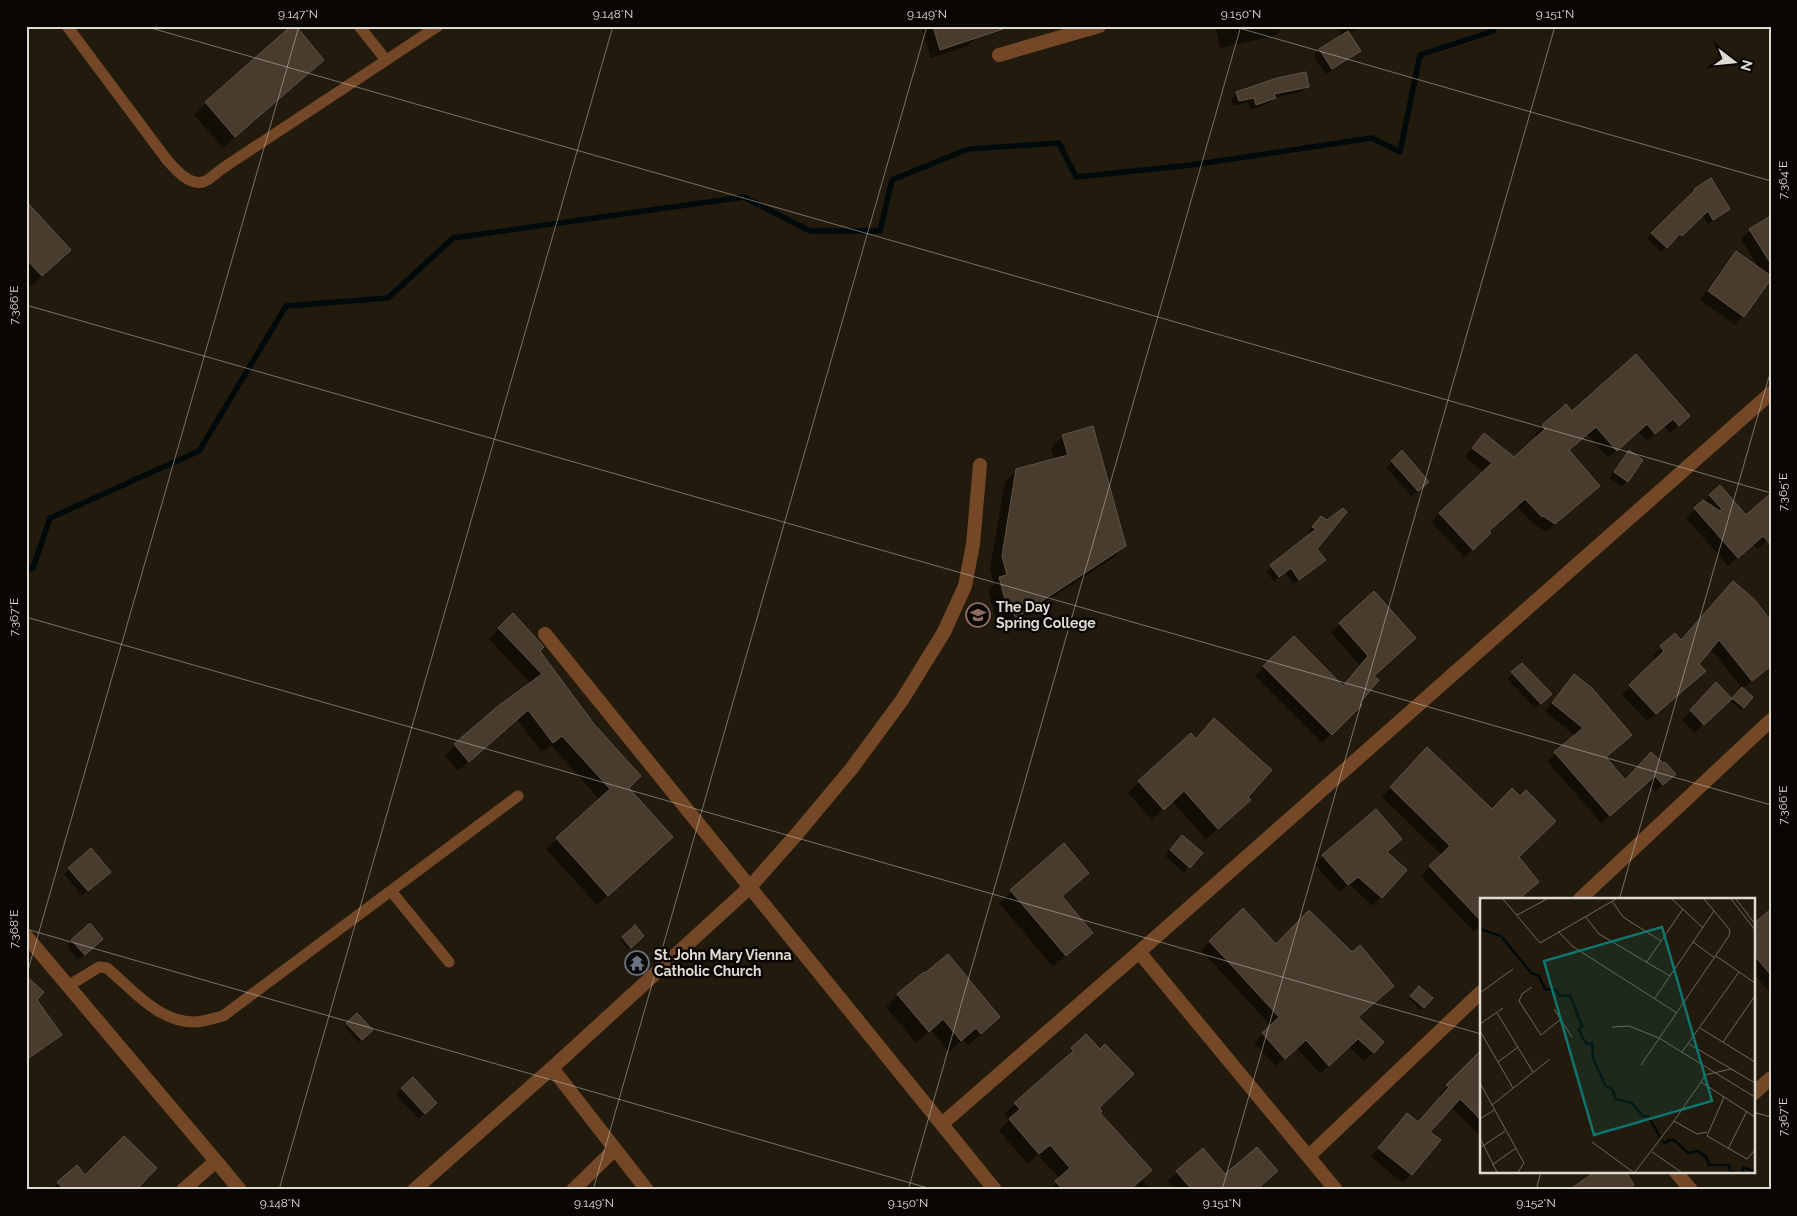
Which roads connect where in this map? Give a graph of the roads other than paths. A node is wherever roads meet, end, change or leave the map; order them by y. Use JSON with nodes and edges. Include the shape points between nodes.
{"nodes":[{"id":1,"x":68,"y":26,"type":"edge"},
{"id":2,"x":359,"y":26,"type":"edge"},
{"id":3,"x":438,"y":26,"type":"edge"},
{"id":4,"x":1099,"y":26,"type":"edge"},
{"id":5,"x":999,"y":55,"type":"dead end"},
{"id":6,"x":386,"y":60,"type":"junction"},
{"id":7,"x":1771,"y":393,"type":"edge"},
{"id":8,"x":980,"y":465,"type":"dead end"},
{"id":9,"x":545,"y":634,"type":"dead end"},
{"id":10,"x":1771,"y":720,"type":"edge"},
{"id":11,"x":518,"y":796,"type":"dead end"},
{"id":12,"x":750,"y":887,"type":"junction"},
{"id":13,"x":391,"y":891,"type":"junction"},
{"id":14,"x":1580,"y":898,"type":"edge"},
{"id":15,"x":26,"y":936,"type":"edge"},
{"id":16,"x":1139,"y":952,"type":"junction"},
{"id":17,"x":449,"y":962,"type":"dead end"},
{"id":18,"x":68,"y":986,"type":"junction"},
{"id":19,"x":1480,"y":993,"type":"edge"},
{"id":20,"x":552,"y":1068,"type":"junction"},
{"id":21,"x":1771,"y":1078,"type":"edge"},
{"id":22,"x":1754,"y":1093,"type":"edge"},
{"id":23,"x":942,"y":1124,"type":"junction"},
{"id":24,"x":614,"y":1150,"type":"junction"},
{"id":25,"x":1308,"y":1156,"type":"junction"},
{"id":26,"x":216,"y":1160,"type":"junction"},
{"id":27,"x":1678,"y":1174,"type":"edge"},
{"id":28,"x":182,"y":1190,"type":"edge"},
{"id":29,"x":240,"y":1190,"type":"edge"},
{"id":30,"x":414,"y":1190,"type":"edge"},
{"id":31,"x":573,"y":1190,"type":"edge"},
{"id":32,"x":647,"y":1190,"type":"edge"},
{"id":33,"x":995,"y":1190,"type":"edge"},
{"id":34,"x":1336,"y":1190,"type":"edge"},
{"id":35,"x":1690,"y":1190,"type":"edge"}],
"edges":[{"from":1,"to":6,"type":"lane","via":[[167,160],[180,174],[193,181],[205,182]]},
{"from":2,"to":6,"type":"lane"},
{"from":3,"to":6,"type":"lane"},
{"from":4,"to":5,"type":"street"},
{"from":7,"to":16,"type":"street"},
{"from":8,"to":12,"type":"street","via":[[973,544],[965,586],[944,632],[902,700],[852,768]]},
{"from":9,"to":12,"type":"street"},
{"from":10,"to":14,"type":"street"},
{"from":11,"to":13,"type":"lane"},
{"from":12,"to":20,"type":"street"},
{"from":12,"to":23,"type":"street"},
{"from":13,"to":17,"type":"lane"},
{"from":13,"to":18,"type":"lane","via":[[223,1016],[196,1022],[175,1020],[157,1012],[107,968],[99,967]]},
{"from":15,"to":18,"type":"street"},
{"from":16,"to":23,"type":"street"},
{"from":16,"to":25,"type":"street"},
{"from":18,"to":26,"type":"street"},
{"from":19,"to":25,"type":"street"},
{"from":20,"to":24,"type":"street"},
{"from":20,"to":30,"type":"street"},
{"from":21,"to":22,"type":"street"},
{"from":23,"to":33,"type":"street"},
{"from":24,"to":31,"type":"street"},
{"from":24,"to":32,"type":"street"},
{"from":25,"to":34,"type":"street"},
{"from":26,"to":28,"type":"street"},
{"from":26,"to":29,"type":"street"},
{"from":27,"to":35,"type":"street"}]}
